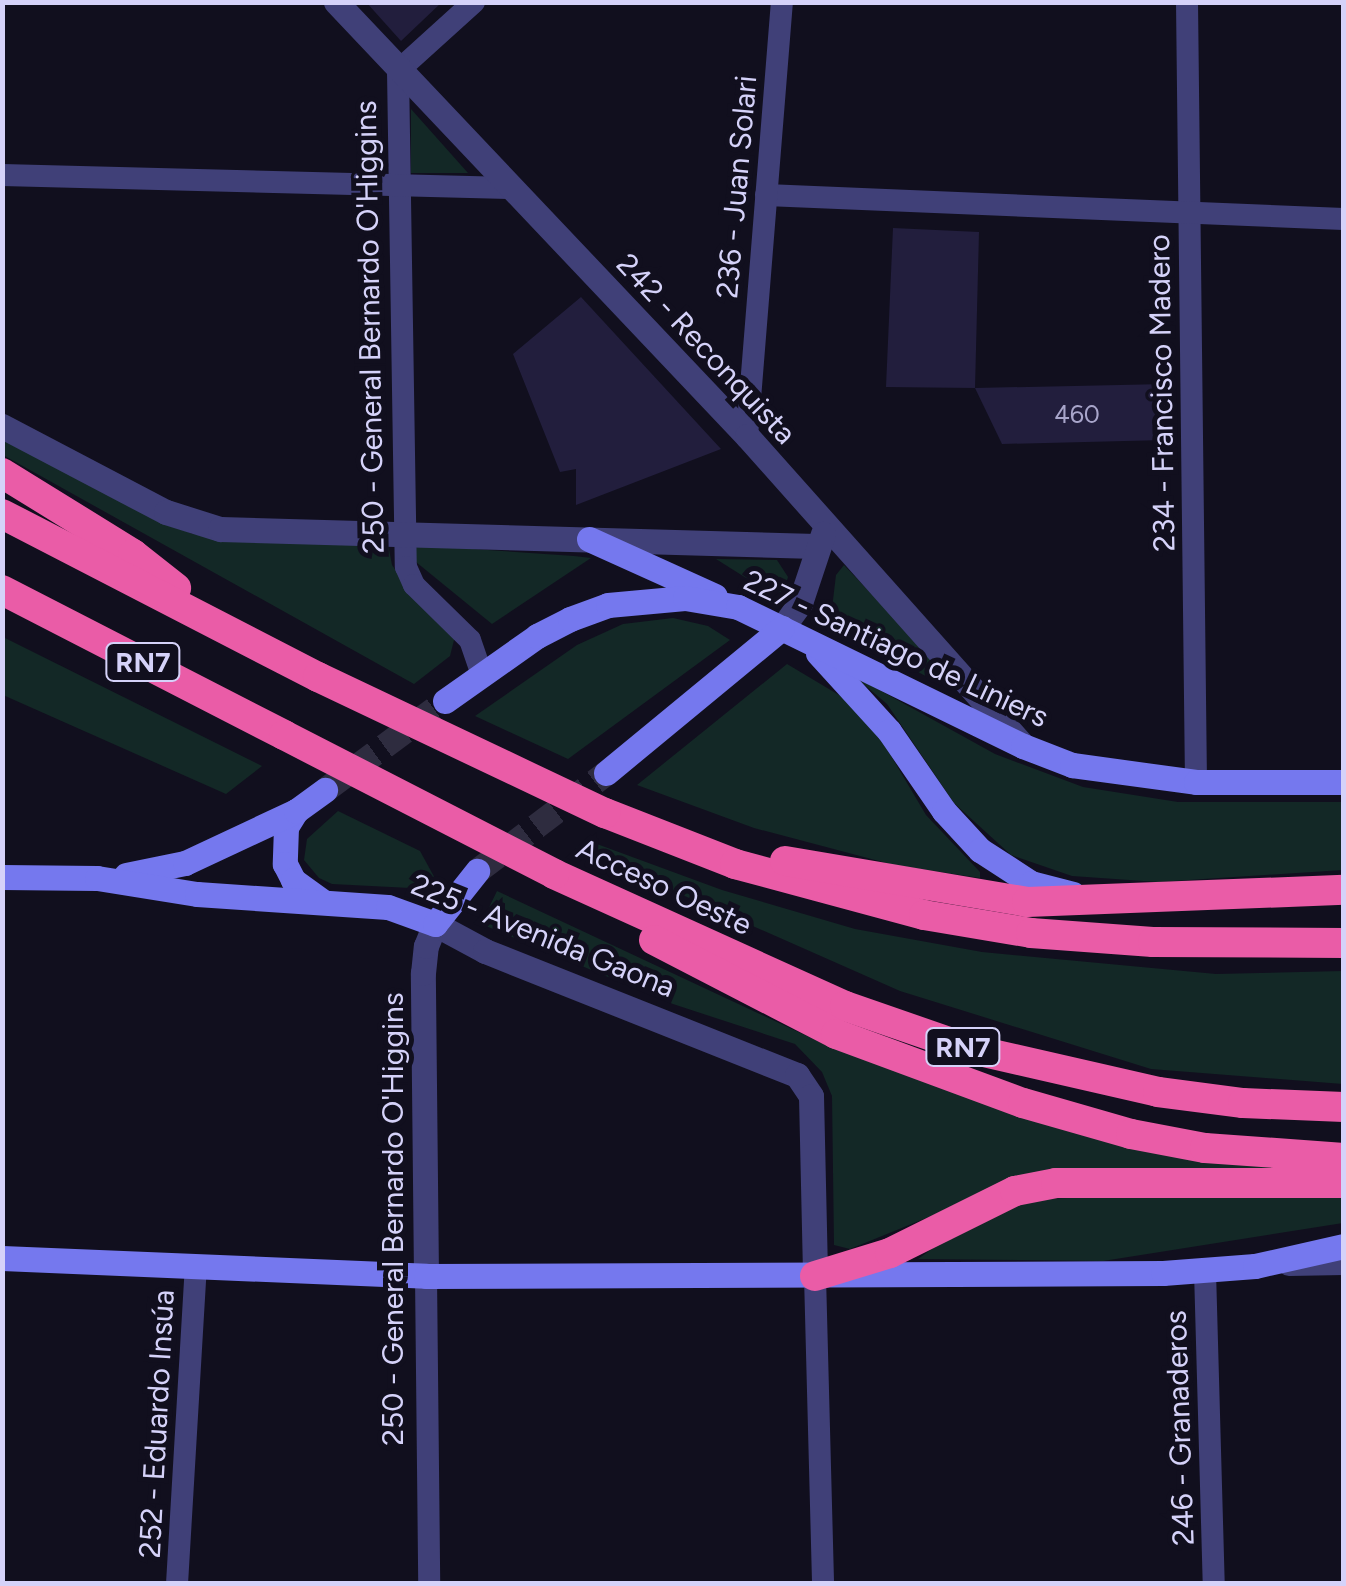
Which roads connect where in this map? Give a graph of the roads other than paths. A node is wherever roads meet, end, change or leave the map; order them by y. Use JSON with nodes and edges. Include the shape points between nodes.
{"nodes":[{"id":1,"x":336,"y":2,"type":"edge"},
{"id":2,"x":474,"y":2,"type":"edge"},
{"id":3,"x":782,"y":2,"type":"edge"},
{"id":4,"x":1187,"y":2,"type":"edge"},
{"id":5,"x":398,"y":71,"type":"junction"},
{"id":6,"x":2,"y":175,"type":"edge"},
{"id":7,"x":402,"y":186,"type":"junction"},
{"id":8,"x":509,"y":188,"type":"junction"},
{"id":9,"x":766,"y":196,"type":"junction"},
{"id":10,"x":1190,"y":213,"type":"junction"},
{"id":11,"x":1344,"y":219,"type":"edge"},
{"id":12,"x":2,"y":426,"type":"edge"},
{"id":13,"x":747,"y":436,"type":"junction"},
{"id":14,"x":2,"y":472,"type":"edge"},
{"id":15,"x":2,"y":514,"type":"edge"},
{"id":16,"x":405,"y":534,"type":"junction"},
{"id":17,"x":821,"y":538,"type":"junction"},
{"id":18,"x":589,"y":539,"type":"junction"},
{"id":19,"x":2,"y":590,"type":"edge"},
{"id":20,"x":738,"y":607,"type":"junction"},
{"id":21,"x":782,"y":628,"type":"junction"},
{"id":22,"x":229,"y":631,"type":"junction"},
{"id":23,"x":807,"y":641,"type":"junction"},
{"id":24,"x":482,"y":675,"type":"junction"},
{"id":25,"x":446,"y":701,"type":"tunnel mouth"},
{"id":26,"x":1023,"y":746,"type":"junction"},
{"id":27,"x":606,"y":774,"type":"tunnel mouth"},
{"id":28,"x":1196,"y":782,"type":"junction"},
{"id":29,"x":1344,"y":782,"type":"edge"},
{"id":30,"x":324,"y":790,"type":"tunnel mouth"},
{"id":31,"x":296,"y":812,"type":"junction"},
{"id":32,"x":669,"y":839,"type":"junction"},
{"id":33,"x":477,"y":871,"type":"tunnel mouth"},
{"id":34,"x":2,"y":876,"type":"edge"},
{"id":35,"x":97,"y":878,"type":"junction"},
{"id":36,"x":1338,"y":890,"type":"edge"},
{"id":37,"x":606,"y":899,"type":"junction"},
{"id":38,"x":1107,"y":902,"type":"junction"},
{"id":39,"x":326,"y":903,"type":"junction"},
{"id":40,"x":434,"y":924,"type":"junction"},
{"id":41,"x":1344,"y":943,"type":"edge"},
{"id":42,"x":1344,"y":1107,"type":"edge"},
{"id":43,"x":1344,"y":1158,"type":"edge"},
{"id":44,"x":1344,"y":1183,"type":"edge"},
{"id":45,"x":1344,"y":1246,"type":"edge"},
{"id":46,"x":2,"y":1258,"type":"edge"},
{"id":47,"x":1344,"y":1264,"type":"edge"},
{"id":48,"x":1256,"y":1266,"type":"junction"},
{"id":49,"x":196,"y":1268,"type":"junction"},
{"id":50,"x":1206,"y":1271,"type":"junction"},
{"id":51,"x":426,"y":1276,"type":"junction"},
{"id":52,"x":814,"y":1276,"type":"junction"},
{"id":53,"x":178,"y":1584,"type":"edge"},
{"id":54,"x":429,"y":1584,"type":"edge"},
{"id":55,"x":824,"y":1584,"type":"edge"},
{"id":56,"x":1214,"y":1584,"type":"edge"}],
"edges":[{"from":1,"to":5,"type":"street","name":"242 - Reconquista"},
{"from":2,"to":5,"type":"street"},
{"from":3,"to":9,"type":"street","name":"236 - Juan Solari"},
{"from":4,"to":10,"type":"street","name":"234 - Francisco Madero"},
{"from":5,"to":7,"type":"street","name":"250 - General Bernardo O'Higgins"},
{"from":5,"to":8,"type":"street","name":"242 - Reconquista"},
{"from":6,"to":7,"type":"street"},
{"from":7,"to":8,"type":"street"},
{"from":7,"to":16,"type":"street","name":"250 - General Bernardo O'Higgins"},
{"from":8,"to":13,"type":"street","name":"242 - Reconquista"},
{"from":9,"to":10,"type":"street"},
{"from":9,"to":13,"type":"street","name":"236 - Juan Solari"},
{"from":10,"to":11,"type":"street"},
{"from":10,"to":28,"type":"street","name":"234 - Francisco Madero"},
{"from":12,"to":16,"type":"street","name":"227 - Santiago de Liniers","via":[[192,523]]},
{"from":13,"to":17,"type":"street","name":"242 - Reconquista"},
{"from":14,"to":22,"type":"highway","via":[[134,554]]},
{"from":15,"to":22,"type":"highway","name":"Acceso Oeste","number":"RN7"},
{"from":16,"to":18,"type":"street","name":"227 - Santiago de Liniers"},
{"from":16,"to":24,"type":"street","name":"250 - General Bernardo O'Higgins","via":[[414,585],[470,640]]},
{"from":17,"to":18,"type":"street","name":"227 - Santiago de Liniers"},
{"from":17,"to":21,"type":"street","via":[[807,588]]},
{"from":17,"to":26,"type":"street","name":"242 - Reconquista"},
{"from":18,"to":20,"type":"main road"},
{"from":19,"to":37,"type":"highway","name":"Acceso Oeste","number":"RN7","bridge":true},
{"from":20,"to":21,"type":"main road","name":"227 - Santiago de Liniers"},
{"from":20,"to":24,"type":"main road","name":"227 - Santiago de Liniers","via":[[686,598],[608,606],[537,636]]},
{"from":21,"to":23,"type":"main road","name":"227 - Santiago de Liniers"},
{"from":21,"to":27,"type":"main road"},
{"from":22,"to":32,"type":"highway","name":"Acceso Oeste","number":"RN7","bridge":true},
{"from":23,"to":26,"type":"main road","name":"227 - Santiago de Liniers"},
{"from":23,"to":38,"type":"main road","via":[[888,731],[980,850],[1031,883]]},
{"from":24,"to":25,"type":"main road","name":"227 - Santiago de Liniers"},
{"from":26,"to":28,"type":"main road","name":"227 - Santiago de Liniers","via":[[1072,765]]},
{"from":28,"to":29,"type":"main road","name":"227 - Santiago de Liniers"},
{"from":30,"to":31,"type":"main road"},
{"from":31,"to":35,"type":"main road","via":[[184,864]]},
{"from":31,"to":39,"type":"main road","via":[[282,845],[285,864],[293,880]]},
{"from":32,"to":38,"type":"highway","via":[[939,890],[1026,902]]},
{"from":32,"to":41,"type":"highway","name":"Acceso Oeste","number":"RN7","via":[[843,896],[1031,933],[1154,942]]},
{"from":33,"to":40,"type":"main road","name":"250 - General Bernardo O'Higgins"},
{"from":34,"to":35,"type":"main road","name":"225 - Avenida Gaona"},
{"from":35,"to":39,"type":"main road","name":"225 - Avenida Gaona","via":[[197,894]]},
{"from":36,"to":38,"type":"highway"},
{"from":37,"to":42,"type":"highway","name":"Acceso Oeste","number":"RN7","via":[[845,1006],[966,1048],[1158,1092]]},
{"from":37,"to":43,"type":"highway","via":[[659,944],[734,985],[948,1078],[1131,1134],[1205,1148]]},
{"from":39,"to":40,"type":"main road","name":"225 - Avenida Gaona","via":[[388,907]]},
{"from":40,"to":51,"type":"street","name":"250 - General Bernardo O'Higgins","via":[[423,973]]},
{"from":40,"to":52,"type":"street","name":"225 - Avenida Gaona","via":[[484,951],[798,1075],[807,1084]]},
{"from":44,"to":52,"type":"highway","via":[[1056,1183],[1014,1191],[890,1253]]},
{"from":45,"to":48,"type":"main road"},
{"from":46,"to":49,"type":"main road"},
{"from":47,"to":48,"type":"street"},
{"from":48,"to":50,"type":"main road"},
{"from":49,"to":51,"type":"main road"},
{"from":49,"to":53,"type":"street","name":"252 - Eduardo Insúa"},
{"from":50,"to":52,"type":"main road"},
{"from":50,"to":56,"type":"street","name":"246 - Granaderos"},
{"from":51,"to":52,"type":"main road"},
{"from":51,"to":54,"type":"street","name":"250 - General Bernardo O'Higgins"},
{"from":52,"to":55,"type":"street"}]}
